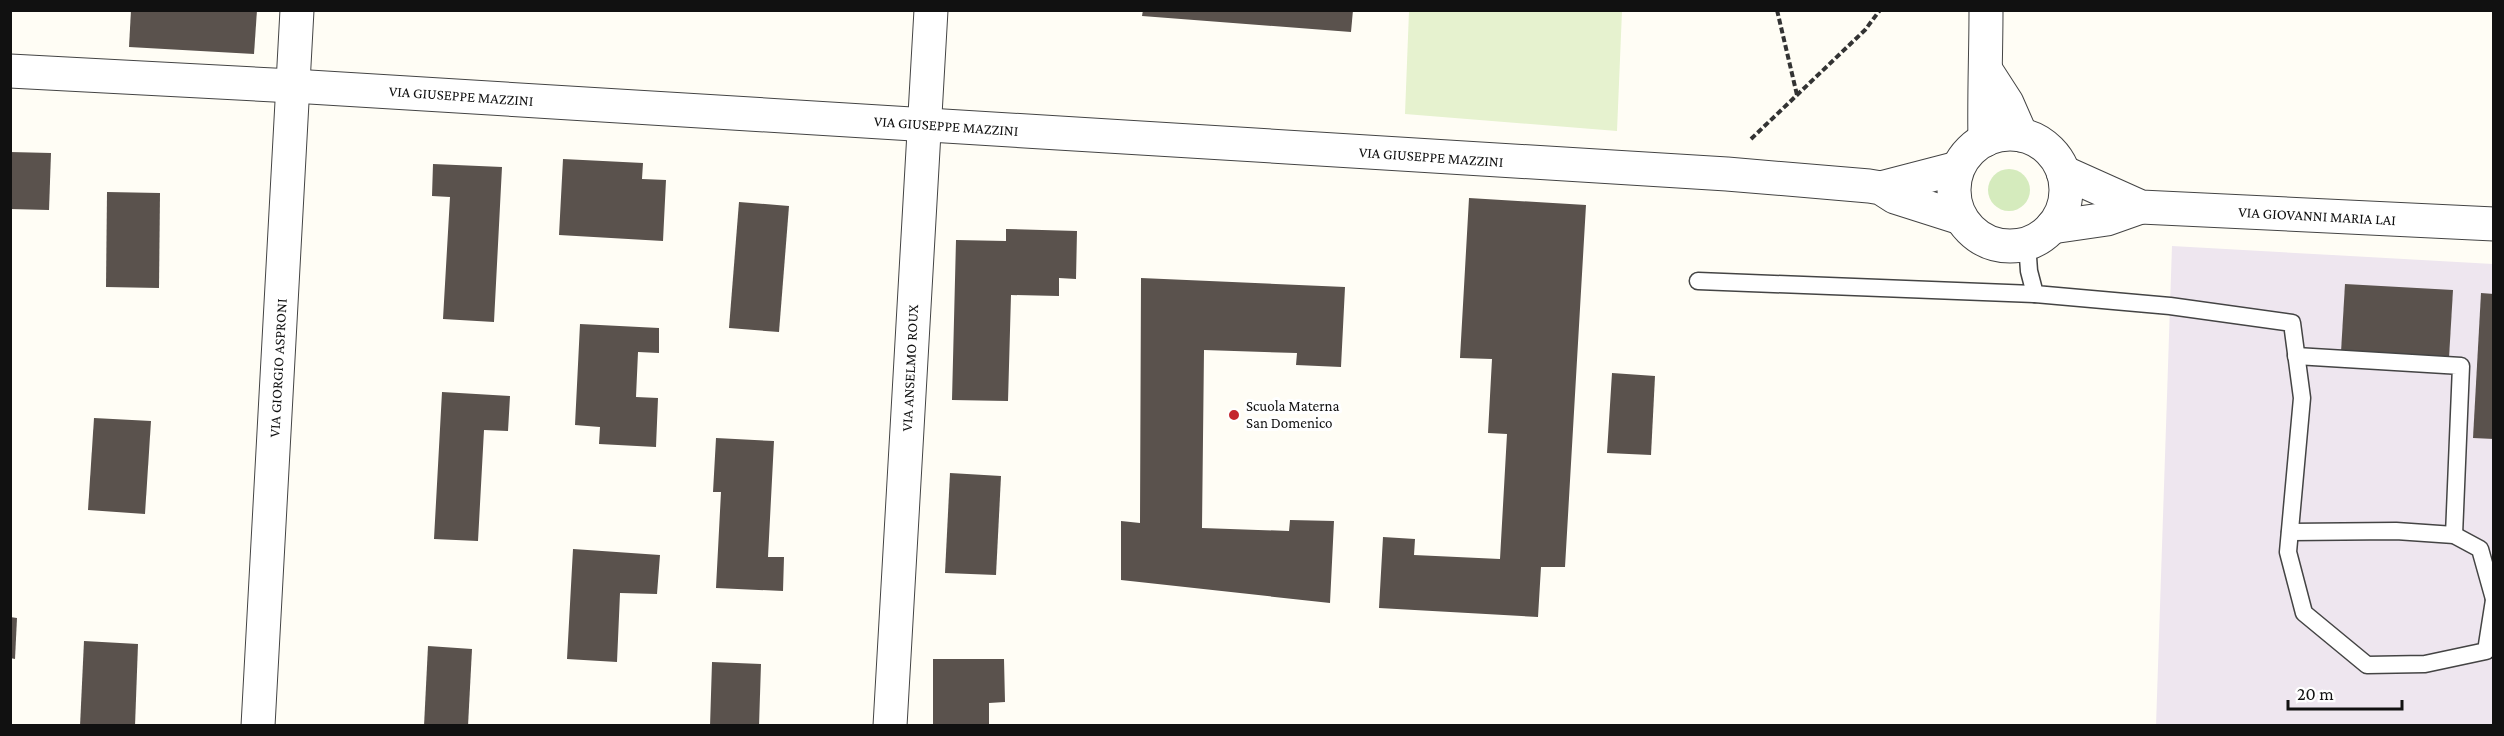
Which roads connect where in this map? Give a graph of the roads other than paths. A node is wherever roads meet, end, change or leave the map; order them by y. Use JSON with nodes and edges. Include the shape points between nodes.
{"nodes":[{"id":1,"x":297,"y":10,"type":"edge"},
{"id":2,"x":931,"y":10,"type":"edge"},
{"id":3,"x":1986,"y":10,"type":"edge"},
{"id":4,"x":10,"y":71,"type":"edge"},
{"id":5,"x":1987,"y":72,"type":"junction"},
{"id":6,"x":293,"y":86,"type":"junction"},
{"id":7,"x":924,"y":125,"type":"junction"},
{"id":8,"x":2020,"y":135,"type":"junction"},
{"id":9,"x":1985,"y":140,"type":"junction"},
{"id":10,"x":1958,"y":168,"type":"junction"},
{"id":11,"x":2063,"y":172,"type":"junction"},
{"id":12,"x":1881,"y":188,"type":"junction"},
{"id":13,"x":2141,"y":207,"type":"junction"},
{"id":14,"x":1961,"y":218,"type":"junction"},
{"id":15,"x":2493,"y":224,"type":"edge"},
{"id":16,"x":2039,"y":235,"type":"junction"},
{"id":17,"x":1698,"y":281,"type":"dead end"},
{"id":18,"x":2035,"y":294,"type":"junction"},
{"id":19,"x":2296,"y":356,"type":"junction"},
{"id":20,"x":2290,"y":532,"type":"junction"},
{"id":21,"x":2454,"y":535,"type":"junction"},
{"id":22,"x":2493,"y":599,"type":"edge"},
{"id":23,"x":258,"y":726,"type":"edge"},
{"id":24,"x":890,"y":726,"type":"edge"}],
"edges":[{"from":1,"to":6,"type":"street","name":"VIA GIORGIO ASPRONI"},
{"from":2,"to":7,"type":"street","name":"VIA ANSELMO ROUX"},
{"from":3,"to":5,"type":"street"},
{"from":4,"to":6,"type":"street","name":"VIA GIUSEPPE MAZZINI"},
{"from":5,"to":8,"type":"street","via":[[2007,103]]},
{"from":5,"to":9,"type":"street"},
{"from":6,"to":7,"type":"street","name":"VIA GIUSEPPE MAZZINI"},
{"from":6,"to":23,"type":"street","name":"VIA GIORGIO ASPRONI"},
{"from":7,"to":12,"type":"street","name":"VIA GIUSEPPE MAZZINI","via":[[1727,174]]},
{"from":7,"to":24,"type":"street","name":"VIA ANSELMO ROUX"},
{"from":8,"to":9,"type":"street","via":[[2003,134]]},
{"from":8,"to":11,"type":"street","via":[[2050,151]]},
{"from":9,"to":10,"type":"street","via":[[1969,152]]},
{"from":10,"to":12,"type":"street","name":"VIA GIUSEPPE MAZZINI"},
{"from":10,"to":14,"type":"street","via":[[1954,193]]},
{"from":11,"to":13,"type":"street","name":"VIA GIOVANNI MARIA LAI"},
{"from":11,"to":16,"type":"street","via":[[2065,201],[2060,215]]},
{"from":12,"to":14,"type":"street","name":"VIA GIUSEPPE MAZZINI","via":[[1896,197]]},
{"from":13,"to":15,"type":"street","name":"VIA GIOVANNI MARIA LAI"},
{"from":13,"to":16,"type":"street","name":"VIA GIOVANNI MARIA LAI"},
{"from":14,"to":16,"type":"street","via":[[1983,239],[1997,244],[2012,246]]},
{"from":16,"to":18,"type":"lane","via":[[2029,271]]},
{"from":17,"to":18,"type":"lane"},
{"from":18,"to":19,"type":"lane","via":[[2170,306],[2292,323]]},
{"from":19,"to":20,"type":"lane","via":[[2302,398]]},
{"from":19,"to":21,"type":"lane","via":[[2461,366]]},
{"from":20,"to":21,"type":"lane"},
{"from":20,"to":22,"type":"lane","via":[[2288,552],[2304,613],[2367,665],[2425,664],[2486,651]]},
{"from":21,"to":22,"type":"lane","via":[[2480,549]]}]}
